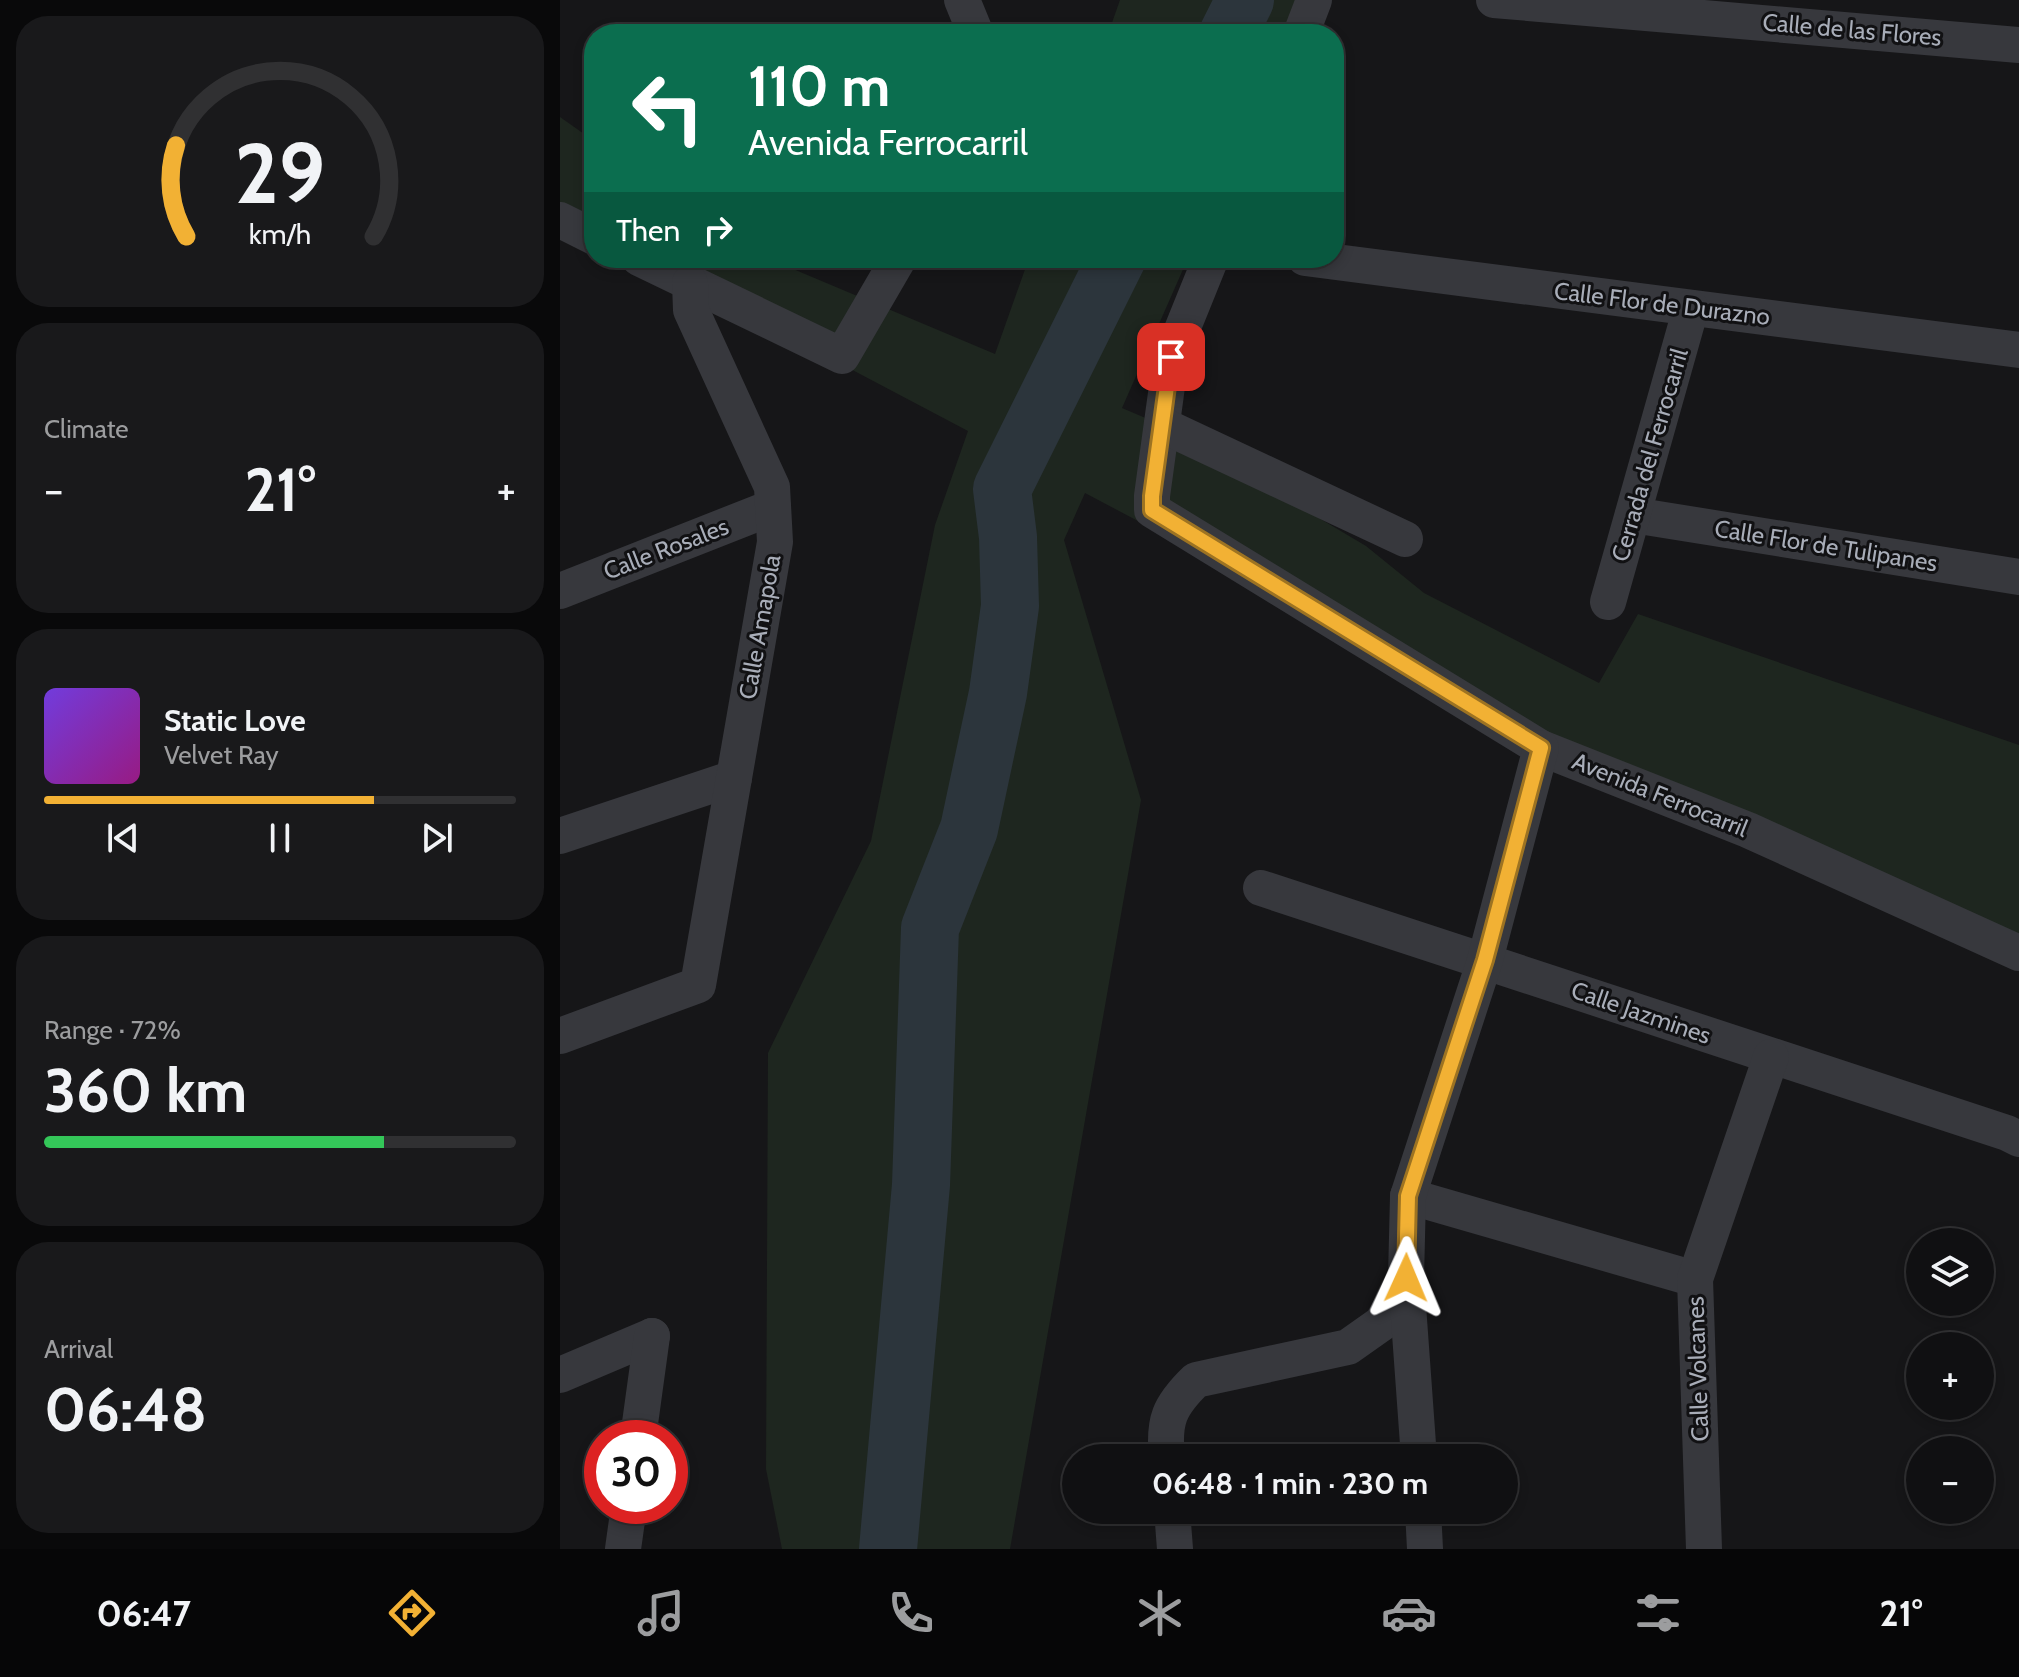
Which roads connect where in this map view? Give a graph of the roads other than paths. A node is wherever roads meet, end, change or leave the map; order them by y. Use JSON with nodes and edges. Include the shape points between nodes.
{"nodes":[{"id":1,"x":962,"y":0,"type":"edge"},
{"id":2,"x":1314,"y":0,"type":"edge"},
{"id":3,"x":1494,"y":0,"type":"edge"},
{"id":4,"x":972,"y":24,"type":"edge"},
{"id":5,"x":1305,"y":24,"type":"edge"},
{"id":6,"x":2019,"y":45,"type":"edge"},
{"id":7,"x":560,"y":220,"type":"edge"},
{"id":8,"x":584,"y":232,"type":"edge"},
{"id":9,"x":1344,"y":263,"type":"edge"},
{"id":10,"x":659,"y":268,"type":"edge"},
{"id":11,"x":893,"y":268,"type":"edge"},
{"id":12,"x":1207,"y":268,"type":"edge"},
{"id":13,"x":690,"y":283,"type":"junction"},
{"id":14,"x":1691,"y":308,"type":"junction"},
{"id":15,"x":2019,"y":350,"type":"edge"},
{"id":16,"x":1162,"y":425,"type":"junction"},
{"id":17,"x":773,"y":507,"type":"junction"},
{"id":18,"x":1633,"y":515,"type":"junction"},
{"id":19,"x":1405,"y":539,"type":"dead end"},
{"id":20,"x":2019,"y":577,"type":"edge"},
{"id":21,"x":560,"y":591,"type":"edge"},
{"id":22,"x":1608,"y":602,"type":"dead end"},
{"id":23,"x":1541,"y":748,"type":"junction"},
{"id":24,"x":734,"y":778,"type":"junction"},
{"id":25,"x":560,"y":836,"type":"edge"},
{"id":26,"x":1261,"y":888,"type":"dead end"},
{"id":27,"x":2019,"y":953,"type":"edge"},
{"id":28,"x":1485,"y":960,"type":"junction"},
{"id":29,"x":560,"y":1036,"type":"edge"},
{"id":30,"x":1771,"y":1057,"type":"junction"},
{"id":31,"x":2019,"y":1139,"type":"edge"},
{"id":32,"x":1408,"y":1196,"type":"junction"},
{"id":33,"x":1406,"y":1278,"type":"junction"},
{"id":34,"x":1695,"y":1279,"type":"junction"},
{"id":35,"x":560,"y":1375,"type":"edge"},
{"id":36,"x":640,"y":1420,"type":"edge"},
{"id":37,"x":1167,"y":1444,"type":"edge"},
{"id":38,"x":1418,"y":1444,"type":"edge"},
{"id":39,"x":626,"y":1524,"type":"edge"},
{"id":40,"x":1173,"y":1524,"type":"edge"},
{"id":41,"x":1424,"y":1524,"type":"edge"},
{"id":42,"x":623,"y":1549,"type":"edge"},
{"id":43,"x":1175,"y":1549,"type":"edge"},
{"id":44,"x":1425,"y":1549,"type":"edge"},
{"id":45,"x":1704,"y":1549,"type":"edge"}],
"edges":[{"from":1,"to":4,"type":"street"},
{"from":2,"to":5,"type":"street"},
{"from":3,"to":6,"type":"street","name":"Calle de las Flores"},
{"from":7,"to":8,"type":"street"},
{"from":9,"to":14,"type":"street","name":"Calle Flor de Durazno"},
{"from":10,"to":13,"type":"street"},
{"from":11,"to":13,"type":"street","via":[[842,356]]},
{"from":12,"to":16,"type":"street","via":[[1171,357]]},
{"from":13,"to":17,"type":"street","name":"Calle Amapola","via":[[691,310],[772,487]]},
{"from":14,"to":15,"type":"street","name":"Calle Flor de Durazno"},
{"from":14,"to":18,"type":"street","name":"Cerrada del Ferrocarril"},
{"from":16,"to":19,"type":"street"},
{"from":16,"to":23,"type":"street","name":"Avenida Ferrocarril","via":[[1152,510]]},
{"from":17,"to":21,"type":"street","name":"Calle Rosales"},
{"from":17,"to":24,"type":"street","name":"Calle Amapola","via":[[775,542]]},
{"from":18,"to":20,"type":"street","name":"Calle Flor de Tulipanes"},
{"from":18,"to":22,"type":"street","name":"Cerrada del Ferrocarril"},
{"from":23,"to":27,"type":"street","name":"Avenida Ferrocarril","via":[[1748,830]]},
{"from":23,"to":28,"type":"street"},
{"from":24,"to":25,"type":"street"},
{"from":24,"to":29,"type":"street","name":"Calle Amapola","via":[[698,985]]},
{"from":26,"to":28,"type":"street","name":"Calle Jazmines"},
{"from":28,"to":30,"type":"street","name":"Calle Jazmines"},
{"from":28,"to":32,"type":"street"},
{"from":30,"to":31,"type":"street","name":"Calle Jazmines"},
{"from":30,"to":34,"type":"street","name":"Calle Volcanes"},
{"from":32,"to":33,"type":"street"},
{"from":32,"to":34,"type":"street"},
{"from":33,"to":37,"type":"street","via":[[1382,1323],[1348,1347],[1196,1380],[1178,1397],[1166,1420]]},
{"from":33,"to":38,"type":"street"},
{"from":34,"to":45,"type":"street","name":"Calle Volcanes"},
{"from":35,"to":36,"type":"street","via":[[652,1336]]},
{"from":39,"to":42,"type":"street"},
{"from":40,"to":43,"type":"street"},
{"from":41,"to":44,"type":"street"}]}
